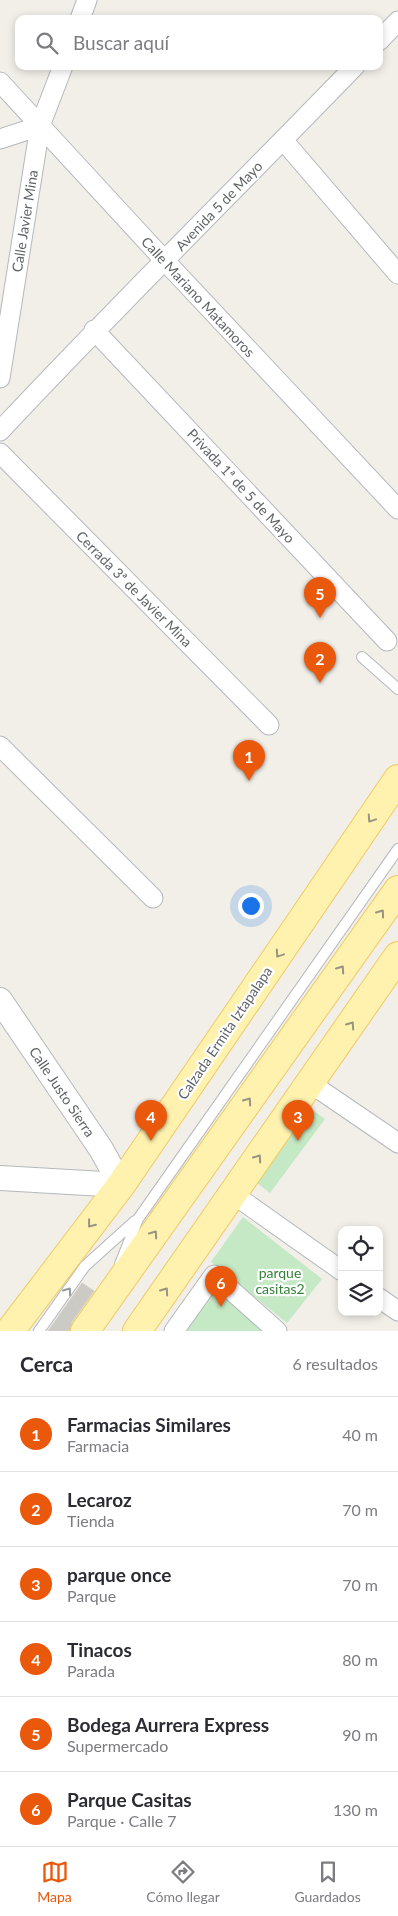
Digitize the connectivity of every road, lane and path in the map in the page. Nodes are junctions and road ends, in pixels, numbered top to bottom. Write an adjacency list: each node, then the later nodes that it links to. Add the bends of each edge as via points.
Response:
1 (87, 0): 2 (street)
2 (81, 15)
3 (398, 21): 4 (street)
4 (383, 37)
5 (61, 70): 8 (street, Calle Javier Mina)
6 (350, 70): 10 (street, Avenida 5 de Mayo)
7 (0, 82): 8 (street, Calle Mariano Matamoros)
8 (40, 126): 9 (street); 11 (street, Calle Mariano Matamoros); 14 (street, Calle Javier Mina)
9 (0, 139)
10 (283, 140): 11 (street, Avenida 5 de Mayo); 12 (street)
11 (165, 262): 13 (street, Avenida 5 de Mayo); 17 (street, Calle Mariano Matamoros)
12 (398, 274)
13 (94, 330): 15 (street, Avenida 5 de Mayo); 18 (street, Privada 1ª de 5 de Mayo)
14 (0, 378)
15 (0, 431)
16 (0, 453): 21 (street, Cerrada 3ª de Javier Mina)
17 (398, 509)
18 (387, 641)
19 (362, 657): 20 (lane)
20 (398, 689)
21 (268, 725)
22 (0, 746): 26 (street)
23 (398, 779): 32 (main road, Calzada Ermita Iztapalapa, one-way to 32)
24 (398, 849): 34 (lane)
25 (398, 890): 41 (main road, one-way to 25)
26 (154, 898)
27 (396, 965): 29 (main road, one-way to 27)
28 (0, 1000): 32 (street, Calle Justo Sierra, via 101,1149)
29 (310, 1083): 30 (street); 33 (main road, one-way to 29)
30 (398, 1143)
31 (0, 1178): 32 (street)
32 (121, 1186): 38 (main road, Calzada Ermita Iztapalapa, one-way to 38)
33 (233, 1194): 35 (street); 42 (main road, one-way to 33)
34 (138, 1219): 39 (lane, one-way to 34, via 85,1266); 40 (lane, via 108,1291)
35 (338, 1268)
36 (383, 1301): 37 (street)
37 (398, 1311)
38 (9, 1328)
39 (39, 1331)
40 (80, 1331)
41 (85, 1331)
42 (137, 1331)
43 (174, 1331): 44 (street, via 214,1275)
44 (277, 1331)

